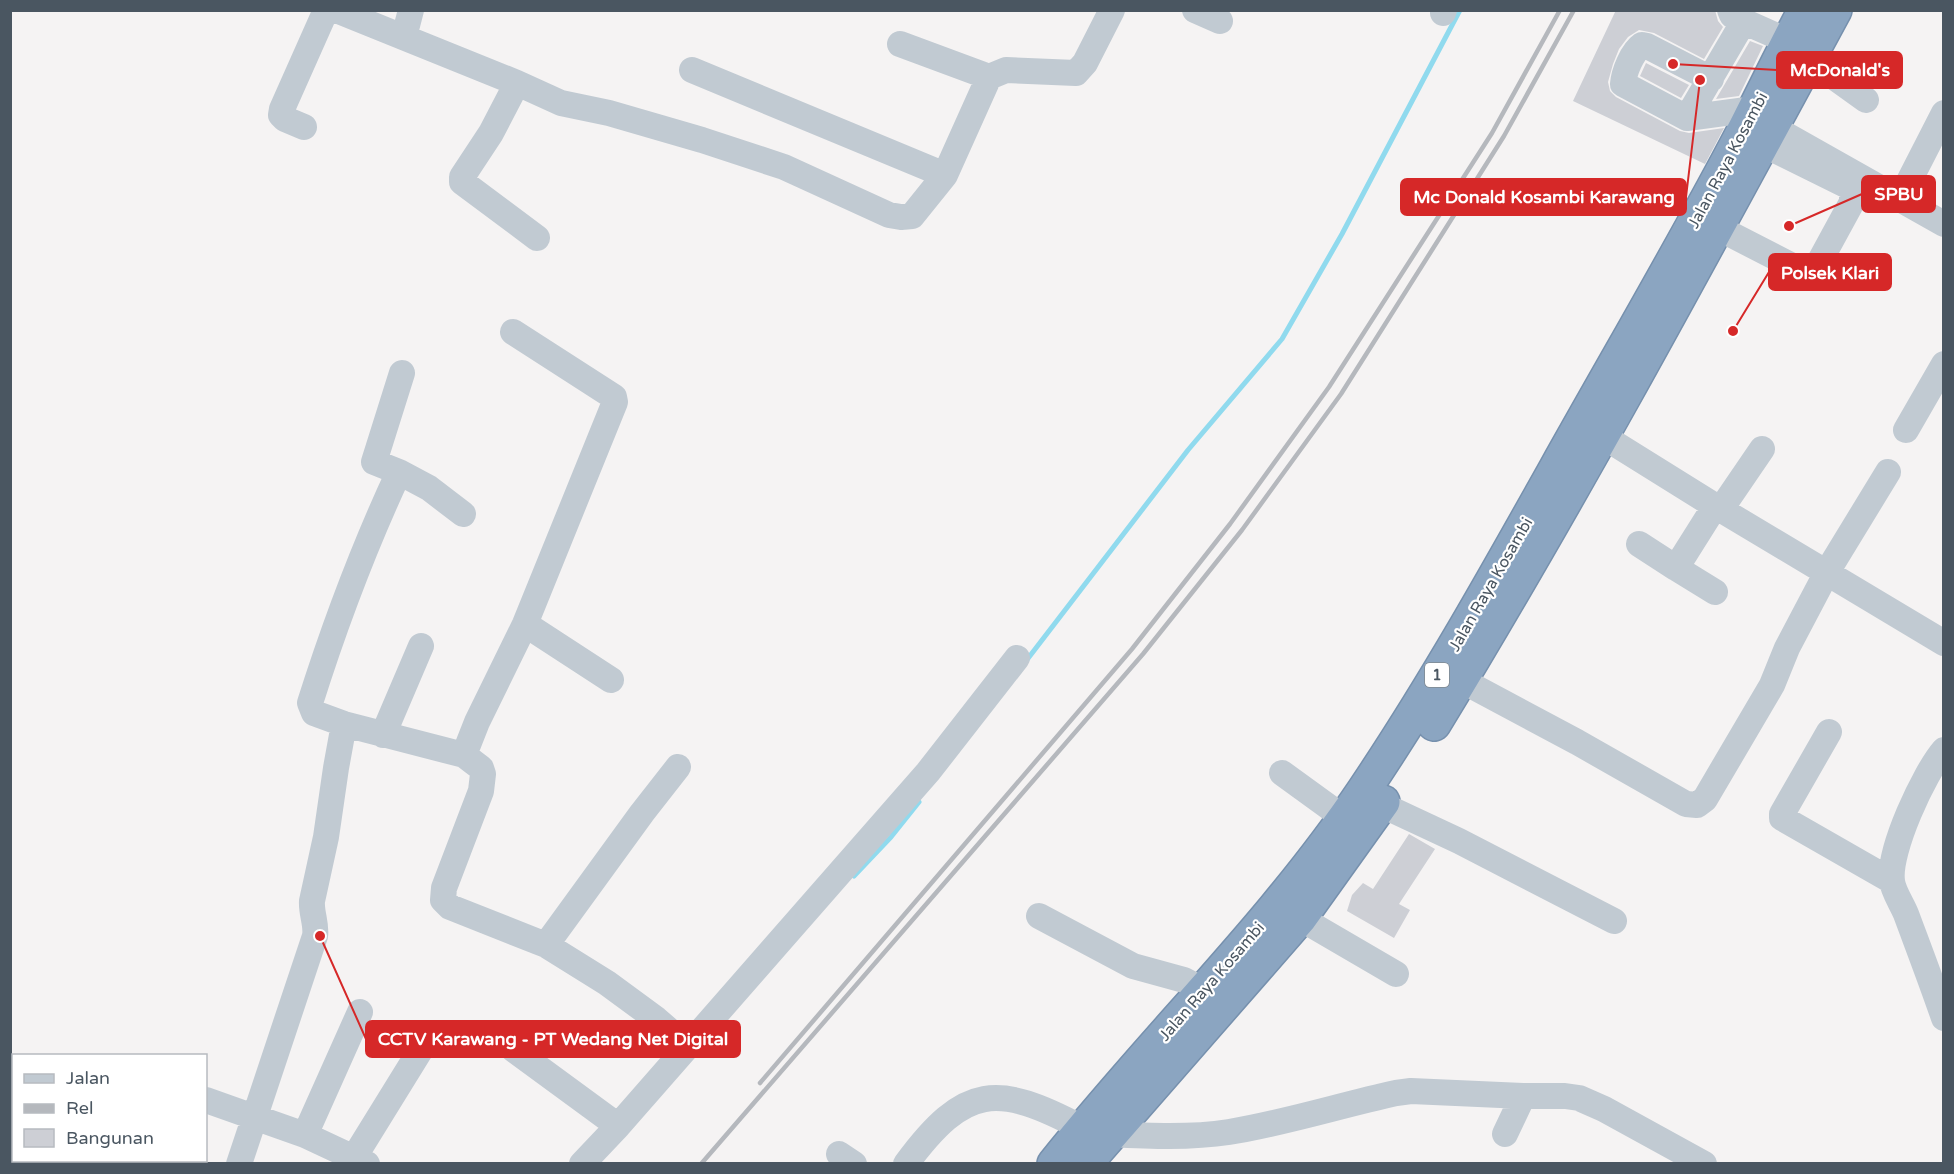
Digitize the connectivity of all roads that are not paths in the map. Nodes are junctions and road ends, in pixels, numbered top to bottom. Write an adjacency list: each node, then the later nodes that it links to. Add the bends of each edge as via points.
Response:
1 (326, 10): 20 (street, via 281,115)
2 (336, 10): 10 (street)
3 (411, 10): 10 (street)
4 (1112, 10): 14 (street, via 1076,73 1006,70)
5 (1195, 10): 9 (street)
6 (1805, 10): 12 (highway, Jalan Raya Kosambi / 1)
7 (1835, 10): 12 (highway, Jalan Raya Kosambi / 1)
8 (1739, 17): 12 (street); 15 (street, via 1743,25)
9 (1220, 21)
10 (404, 37): 16 (street)
11 (900, 44): 14 (street)
12 (1798, 52): 17 (street); 21 (highway, Jalan Raya Kosambi / 1)
13 (692, 69): 22 (street)
14 (989, 76): 22 (street)
15 (1711, 79): 19 (street); 19 (street, via 1647,46 1637,48 1623,84)
16 (517, 83): 22 (street, via 561,103 609,113 784,167 896,217 912,216); 26 (street, via 462,182)
17 (1866, 100)
18 (1944, 113): 23 (street)
19 (1687, 118): 21 (street)
20 (304, 127)
21 (1758, 128): 23 (street); 24 (highway, Jalan Raya Kosambi / 1); 24 (street, via 1850,187 1852,202 1815,270 1810,272)
22 (945, 175)
23 (1900, 199): 25 (street)
24 (1707, 223): 31 (highway, Jalan Raya Kosambi / 1); 55 (highway, Jalan Raya Kosambi / 1, via 1413,715)
25 (1944, 224)
26 (537, 238)
27 (513, 332): 41 (street, via 615,402)
28 (1944, 364): 30 (street)
29 (402, 373): 33 (street, via 374,459 377,465)
30 (1906, 430)
31 (1601, 435): 35 (street); 46 (highway, Jalan Raya Kosambi / 1)
32 (1762, 448): 35 (street)
33 (399, 472): 36 (street, via 429,488); 47 (street, via 334,628 310,703 314,713)
34 (1888, 472): 39 (street)
35 (1718, 507): 38 (street); 39 (street)
36 (463, 514)
37 (1639, 544): 38 (street)
38 (1676, 568): 40 (street)
39 (1827, 572): 42 (street); 46 (street, via 1772,685 1705,799 1696,805 1686,804)
40 (1715, 592)
41 (525, 624): 45 (street); 51 (street)
42 (1944, 643)
43 (421, 646): 49 (street)
44 (1017, 658): 66 (street, via 928,772)
45 (611, 680)
46 (1461, 680): 54 (highway, Jalan Raya Kosambi / 1)
47 (344, 724): 49 (street); 70 (street, via 312,902 316,930)
48 (1829, 732): 56 (street, via 1782,818)
49 (383, 735): 51 (street)
50 (1944, 750): 56 (street, via 1928,772 1897,842)
51 (464, 756): 60 (street, via 481,768 483,782 443,900 450,907)
52 (678, 767): 60 (street)
53 (1282, 773): 55 (street)
54 (1382, 804): 58 (highway, Jalan Raya Kosambi / 1); 59 (street)
55 (1344, 818): 62 (highway, Jalan Raya Kosambi / 1)
56 (1892, 881): 64 (street)
57 (1039, 916): 62 (street, via 1133,966 1184,980)
58 (1300, 918): 61 (street); 72 (highway, Jalan Raya Kosambi / 1)
59 (1614, 921)
60 (546, 945): 66 (street, via 607,983)
61 (1396, 974)
62 (1205, 991): 72 (highway, Jalan Raya Kosambi / 1)
63 (360, 1012): 74 (street)
64 (1944, 1018)
65 (423, 1046): 75 (street)
66 (687, 1046): 71 (street)
67 (513, 1049): 71 (street)
68 (1523, 1096): 72 (street, via 1411,1091 1230,1132 1147,1136); 73 (street); 81 (street, via 1565,1096 1591,1102)
69 (207, 1100): 70 (street)
70 (254, 1116): 74 (street); 76 (street)
71 (618, 1126): 77 (street)
72 (1096, 1131): 78 (street, via 1016,1099 996,1097 958,1108); 79 (highway, Jalan Raya Kosambi / 1); 80 (highway, Jalan Raya Kosambi / 1)
73 (1505, 1134)
74 (305, 1135): 75 (street)
75 (361, 1160)
76 (239, 1164)
77 (582, 1164)
78 (906, 1164)
79 (1054, 1164)
80 (1085, 1164)
81 (1704, 1164)

